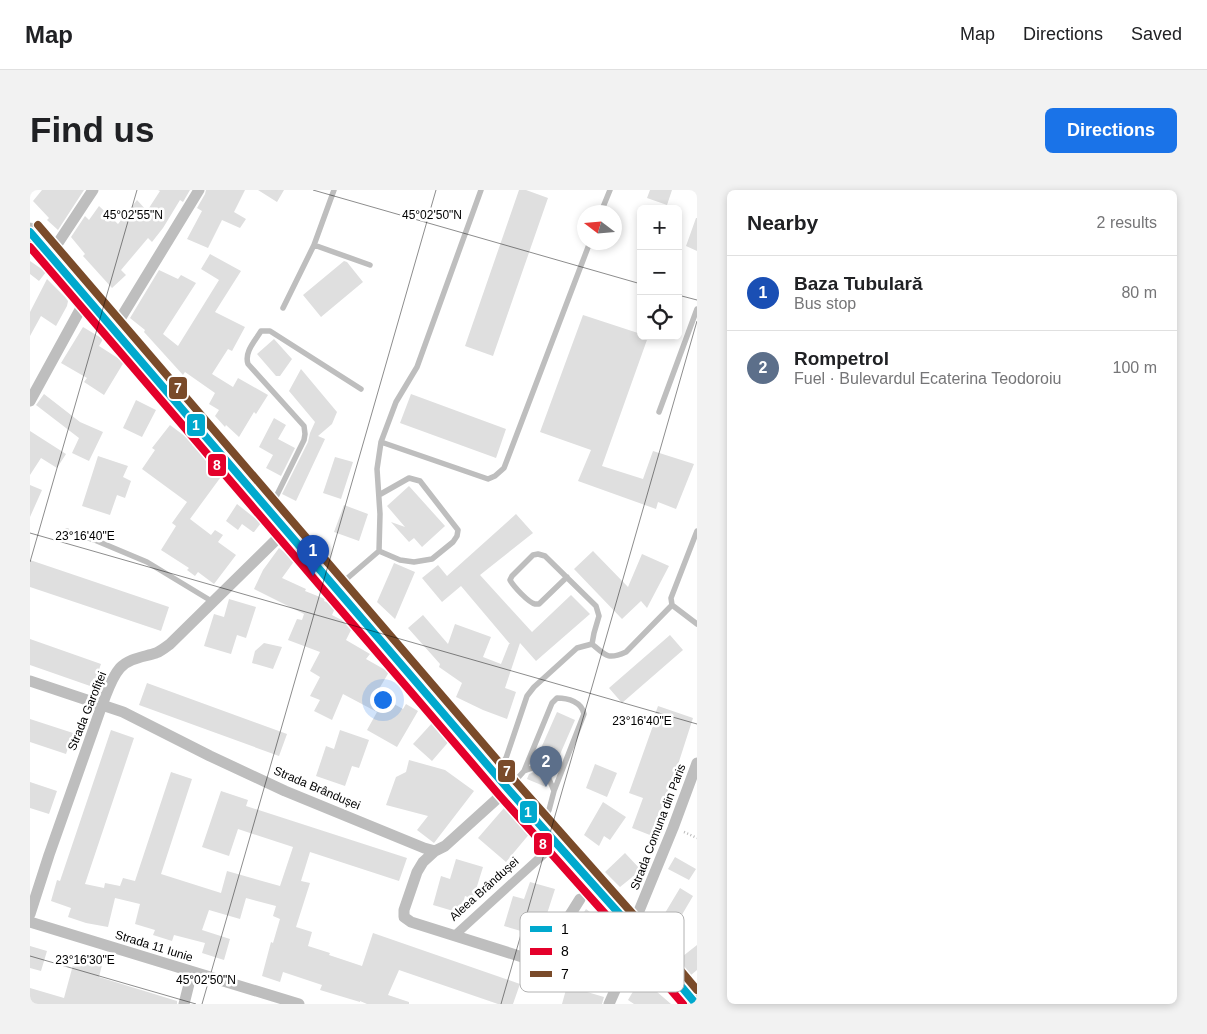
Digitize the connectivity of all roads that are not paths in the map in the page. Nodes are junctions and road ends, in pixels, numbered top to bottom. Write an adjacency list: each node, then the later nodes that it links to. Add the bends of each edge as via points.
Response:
1 (93, 190): 10 (street)
2 (199, 190): 15 (street)
3 (334, 190): 8 (lane)
4 (481, 190): 19 (lane, via 417,367 396,402)
5 (610, 190): 6 (lane)
6 (604, 205)
7 (30, 232): 10 (main road)
8 (314, 245): 11 (lane); 13 (lane)
9 (587, 250): 19 (lane, via 504,468 488,478)
10 (50, 254): 12 (main road)
11 (370, 265)
12 (87, 297): 15 (main road); 17 (street)
13 (283, 308)
14 (697, 309): 18 (lane)
15 (114, 329): 21 (main road)
16 (361, 389): 21 (lane, via 270,331 261,331 246,360 304,426 305,434)
17 (30, 401)
18 (659, 412)
19 (381, 442): 20 (lane, via 377,469)
20 (379, 495): 25 (lane); 25 (lane, via 409,478 420,481 458,530 453,542 432,559 400,560)
21 (269, 511): 22 (main road)
22 (286, 530): 27 (main road); 28 (street, Strada Garofiței)
23 (67, 531): 28 (lane, via 147,562)
24 (697, 531): 29 (lane, via 671,598)
25 (380, 551): 27 (lane)
26 (567, 577): 26 (lane, via 545,556 538,554 533,555 510,580 536,605); 31 (lane, via 596,606 599,616)
27 (336, 588): 37 (main road)
28 (213, 602): 33 (street, Strada Garofiței, via 159,652 120,668)
29 (672, 605): 30 (lane); 31 (lane, via 626,652 616,657 609,657)
30 (697, 624)
31 (592, 644): 37 (lane, via 577,648 527,696 506,758)
32 (30, 681): 33 (street, Strada Brândușei)
33 (102, 705): 43 (street, Strada Brândușei, via 123,712 285,791); 48 (street, Strada Garofiței)
34 (697, 763): 47 (street, Strada Comuna din Paris)
35 (532, 768): 36 (lane)
36 (524, 771): 39 (lane); 40 (lane, via 552,703 557,698 564,698 580,705 584,714)
37 (495, 773): 39 (main road)
38 (549, 779): 40 (lane)
39 (508, 789): 41 (main road); 43 (street, via 445,846)
40 (554, 790): 41 (lane)
41 (542, 826): 42 (main road)
42 (556, 843): 46 (main road); 50 (street, Aleea Brândușei)
43 (435, 851): 50 (street, Aleea Brândușei, via 417,872 404,917)
44 (580, 898): 45 (street, Aleea Brândușei)
45 (571, 912)
46 (618, 912)
47 (643, 912)
48 (30, 914)
49 (30, 922): 52 (street, Strada 11 Iunie)
50 (454, 936): 51 (street, Aleea Brândușei)
51 (520, 957)
52 (192, 972): 55 (street); 56 (street, Strada 11 Iunie)
53 (684, 990): 58 (main road)
54 (614, 992): 57 (street, Strada Comuna din Paris)
55 (184, 1004)
56 (299, 1004)
57 (609, 1004)
58 (696, 1004)

